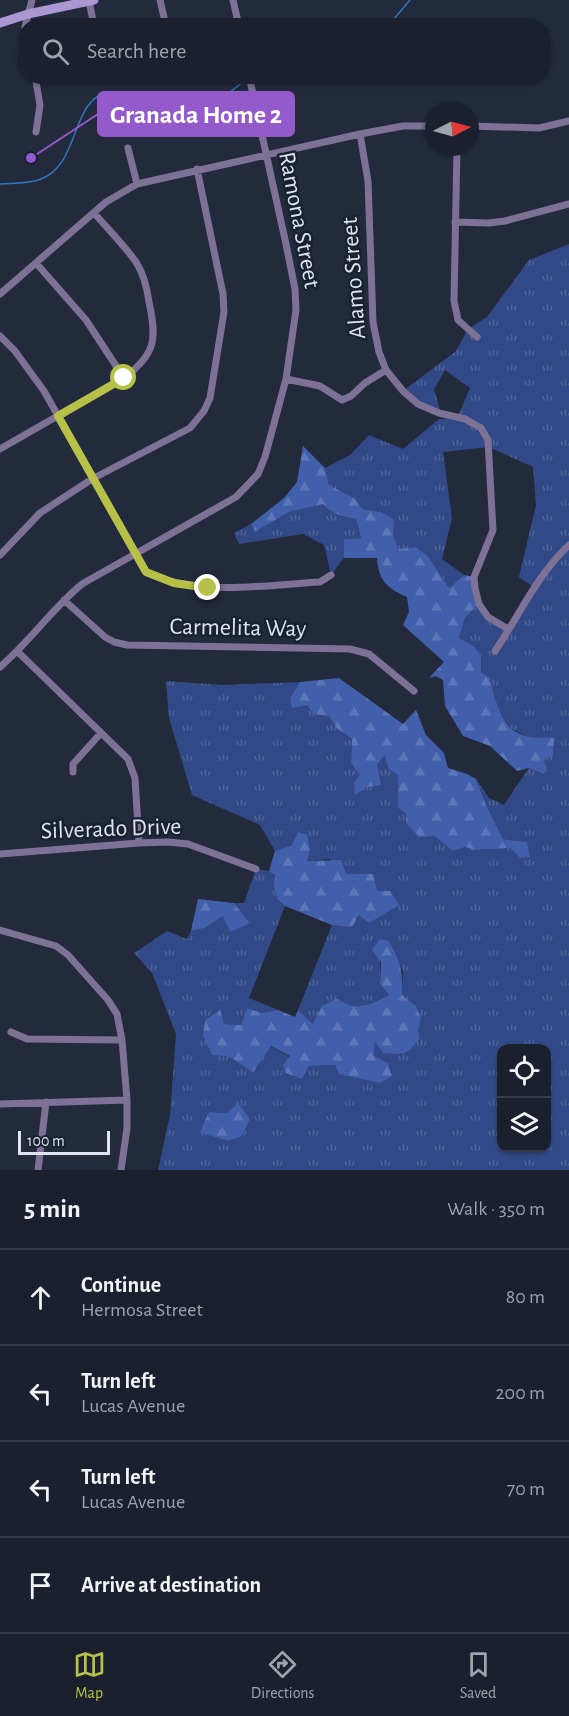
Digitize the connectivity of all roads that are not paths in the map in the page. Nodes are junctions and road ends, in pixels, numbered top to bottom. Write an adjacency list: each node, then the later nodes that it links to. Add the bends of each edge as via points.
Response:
1 (32, 0): 5 (street)
2 (160, 0): 8 (street)
3 (233, 0): 9 (street)
4 (92, 1): 5 (main road); 7 (street)
5 (28, 14): 6 (street); 10 (main road)
6 (27, 18)
7 (93, 18)
8 (164, 18)
9 (237, 18)
10 (0, 23)
11 (36, 84): 16 (street, via 40,105)
12 (251, 84): 19 (street, Ramona Street)
13 (569, 122): 15 (street, via 540,128)
14 (425, 126): 17 (street)
15 (479, 126)
16 (36, 132)
17 (360, 134): 19 (street); 30 (street, Alamo Street, via 368,181 373,322)
18 (128, 148): 22 (street)
19 (266, 154): 21 (street); 32 (street, Ramona Street, via 295,289 296,310)
20 (457, 156): 25 (street)
21 (197, 169): 22 (street); 35 (street, via 223,294 224,312 210,398 190,428)
22 (137, 184): 24 (street)
23 (569, 204): 25 (street, via 505,221)
24 (94, 213): 26 (street); 31 (street, via 141,271 154,328 148,353 140,366)
25 (455, 222): 29 (street, via 454,302 458,320)
26 (36, 263): 27 (street); 31 (street, via 86,320)
27 (1, 292)
28 (0, 336): 33 (street, via 31,373)
29 (477, 337)
30 (386, 370): 32 (street, via 342,400 320,386); 41 (street, Alamo Street, via 418,404 465,419 481,428 488,440 493,530 474,577 475,588 488,617)
31 (124, 378): 33 (street)
32 (286, 379): 37 (street, Ramona Street, via 258,474 236,497)
33 (58, 416): 34 (street); 35 (street)
34 (0, 449)
35 (92, 479): 37 (street); 38 (street, via 40,513)
36 (569, 545): 41 (street)
37 (135, 552): 39 (street, via 146,572 160,579 208,588 320,582); 40 (street, Ramona Street, via 82,584)
38 (0, 555)
39 (331, 575)
40 (64, 600): 43 (street, Ramona Street); 45 (street, Carmelita Way, via 114,642 350,649 369,654)
41 (508, 628): 42 (street)
42 (495, 651)
43 (18, 652): 44 (street, Ramona Street); 46 (street)
44 (0, 667)
45 (414, 691)
46 (101, 734): 47 (street, via 74,764); 48 (street, via 128,759 135,778)
47 (73, 772)
48 (139, 843): 49 (street, Silverado Drive); 50 (street, Silverado Drive, via 188,844)
49 (0, 854)
50 (256, 868)
51 (0, 930): 53 (street, via 56,946 68,955 117,1014)
52 (11, 1032): 53 (street, via 27,1039)
53 (122, 1040): 54 (street)
54 (127, 1100): 55 (street); 58 (street)
55 (46, 1102): 56 (street); 57 (street)
56 (0, 1104)
57 (39, 1170)
58 (121, 1170)

